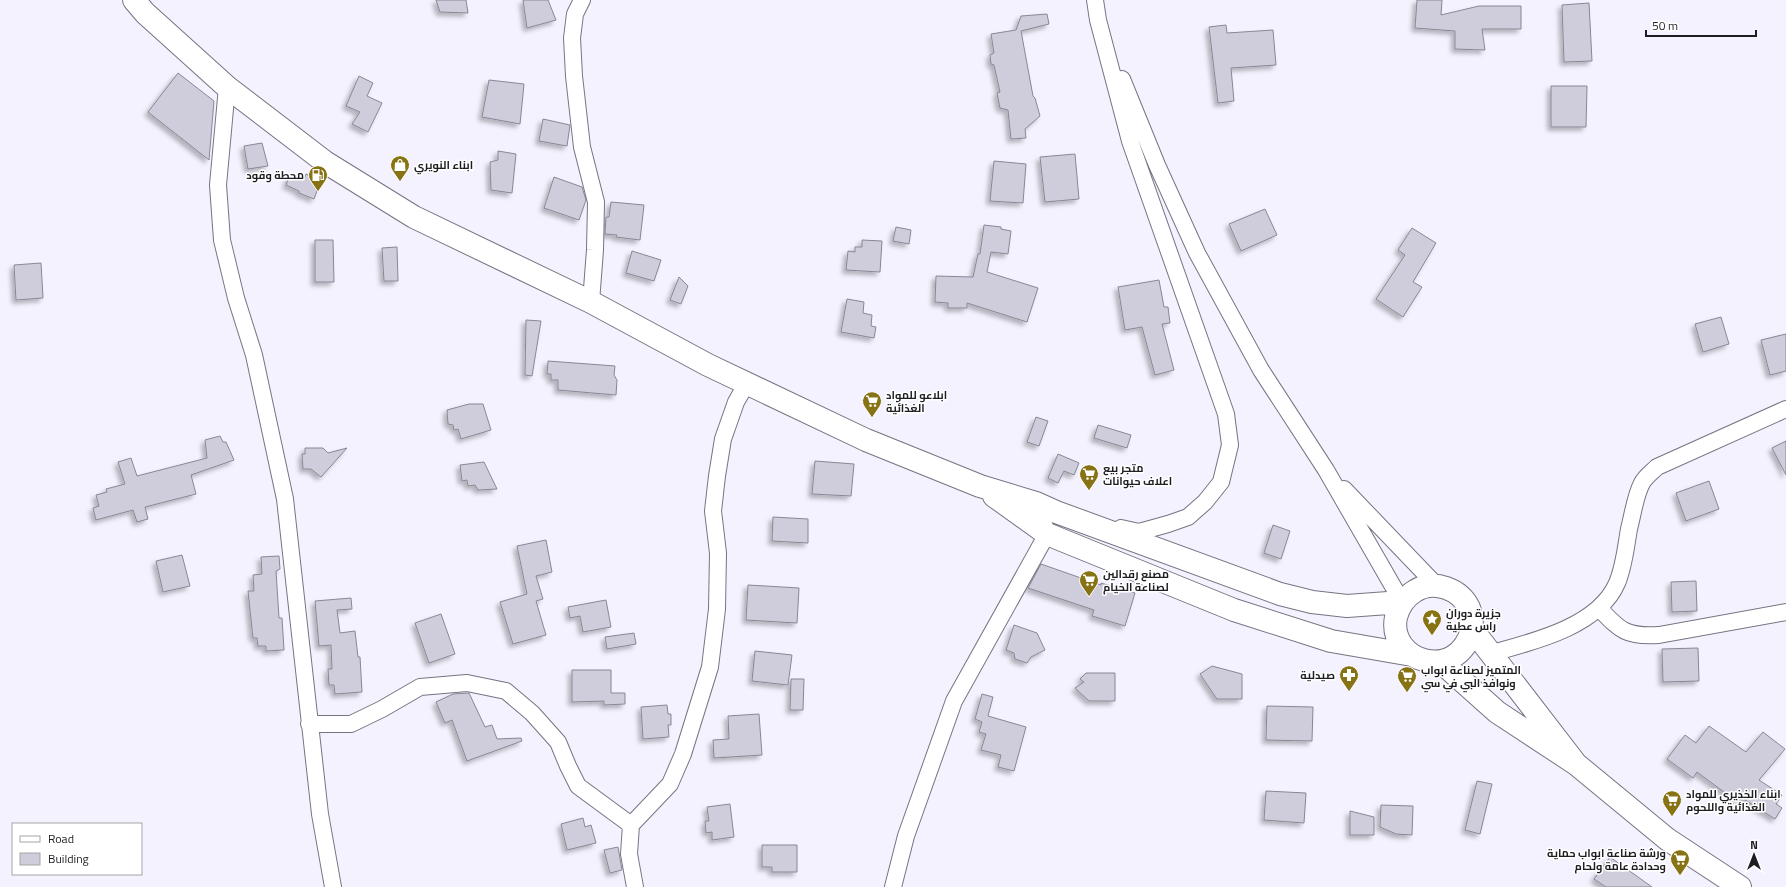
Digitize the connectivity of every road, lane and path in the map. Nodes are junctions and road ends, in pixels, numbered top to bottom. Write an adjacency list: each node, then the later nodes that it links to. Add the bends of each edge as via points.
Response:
1 (134, 0): 5 (main road)
2 (582, 0): 6 (street, via 575,14 572,38 582,147 596,202)
3 (1100, 1): 4 (street)
4 (1098, 20): 9 (street, via 1157,164 1197,253 1261,370); 12 (street, via 1130,141 1226,414 1230,445 1221,482 1188,517 1139,532)
5 (227, 87): 6 (main road, via 325,162 414,217); 22 (street, via 218,185 222,240 236,298 254,355 285,499)
6 (591, 302): 7 (main road)
7 (747, 383): 10 (main road, via 866,440); 24 (street, via 736,402 723,439 716,476 713,511 718,552 717,610 710,667 684,754 670,784)
8 (1786, 409): 16 (street, via 1657,467 1642,482 1618,581 1611,595)
9 (1326, 470): 14 (street); 15 (street)
10 (980, 486): 11 (main road); 13 (main road)
11 (1036, 503): 12 (main road); 13 (street)
12 (1056, 512): 15 (main road, via 1280,594 1312,602 1347,606)
13 (1047, 534): 20 (main road, via 1234,610 1331,641); 27 (street, via 954,702 906,836)
14 (1436, 585): 15 (main road, via 1417,589); 18 (main road, via 1456,592 1464,600 1470,608)
15 (1402, 602): 20 (main road, via 1395,628 1404,648)
16 (1599, 608): 17 (street, via 1616,626 1631,634 1642,636); 19 (street, via 1548,637)
17 (1786, 612)
18 (1472, 629): 19 (main road); 21 (main road, via 1459,653)
19 (1492, 653): 23 (main road)
20 (1412, 655): 21 (main road, via 1421,660)
21 (1440, 662): 23 (main road, via 1497,712)
22 (309, 724): 24 (street, via 350,724 420,687 467,683 506,691 532,713 558,742 578,786); 25 (street, via 320,814)
23 (1576, 764): 28 (main road, via 1667,839)
24 (632, 825): 26 (street, via 629,854)
25 (333, 887)
26 (635, 887)
27 (892, 887)
28 (1740, 887)

